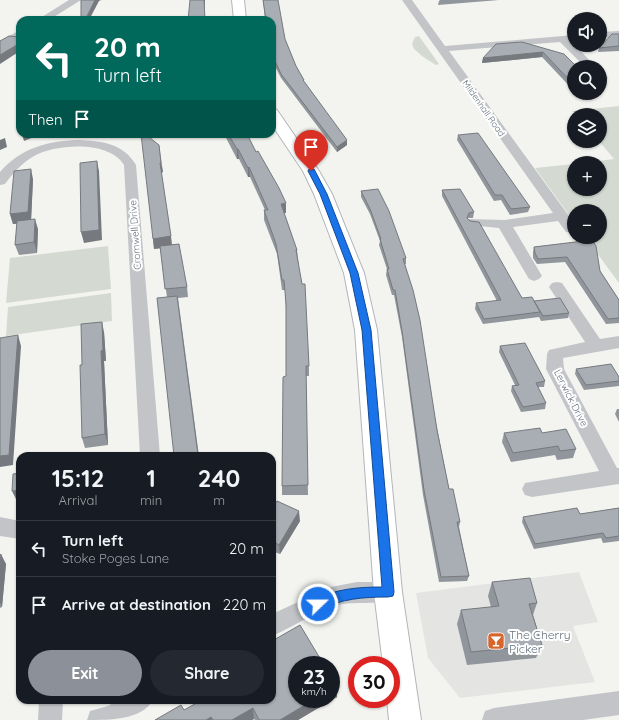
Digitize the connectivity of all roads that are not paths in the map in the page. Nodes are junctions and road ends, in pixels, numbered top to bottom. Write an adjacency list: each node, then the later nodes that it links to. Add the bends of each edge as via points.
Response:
1 (238, 0): 6 (street)
2 (407, 0): 12 (street, Mildenhall Road)
3 (74, 1): 4 (street); 5 (street)
4 (72, 14)
5 (49, 16)
6 (240, 16)
7 (619, 34): 9 (street)
8 (16, 35): 11 (street)
9 (607, 35)
10 (567, 38): 12 (street)
11 (0, 45)
12 (442, 49): 18 (street, Mildenhall Road)
13 (580, 52): 14 (street)
14 (586, 60)
15 (276, 118): 31 (street, via 323,194 354,273 366,330)
16 (67, 139): 17 (street, Cromwell Drive, via 33,152 10,167); 26 (street, Cromwell Drive, via 112,149 124,156 130,165)
17 (0, 181)
18 (561, 216): 20 (street); 21 (street, Mildenhall Road)
19 (474, 222): 20 (street)
20 (504, 224): 22 (street)
21 (567, 224)
22 (534, 276)
23 (558, 288): 25 (street)
24 (619, 342): 25 (street, Lerwick Drive)
25 (596, 345): 27 (street, Lerwick Drive, via 555,354 555,369)
26 (150, 452)
27 (616, 477): 28 (street, Lerwick Drive)
28 (532, 489)
29 (0, 526): 30 (street)
30 (16, 530)
31 (388, 592): 32 (street, via 357,592 332,597); 38 (street)
32 (276, 623)
33 (619, 703): 39 (street)
34 (51, 704): 36 (street)
35 (134, 704): 37 (street, via 112,717)
36 (50, 720)
37 (99, 720)
38 (405, 720)
39 (494, 720)

